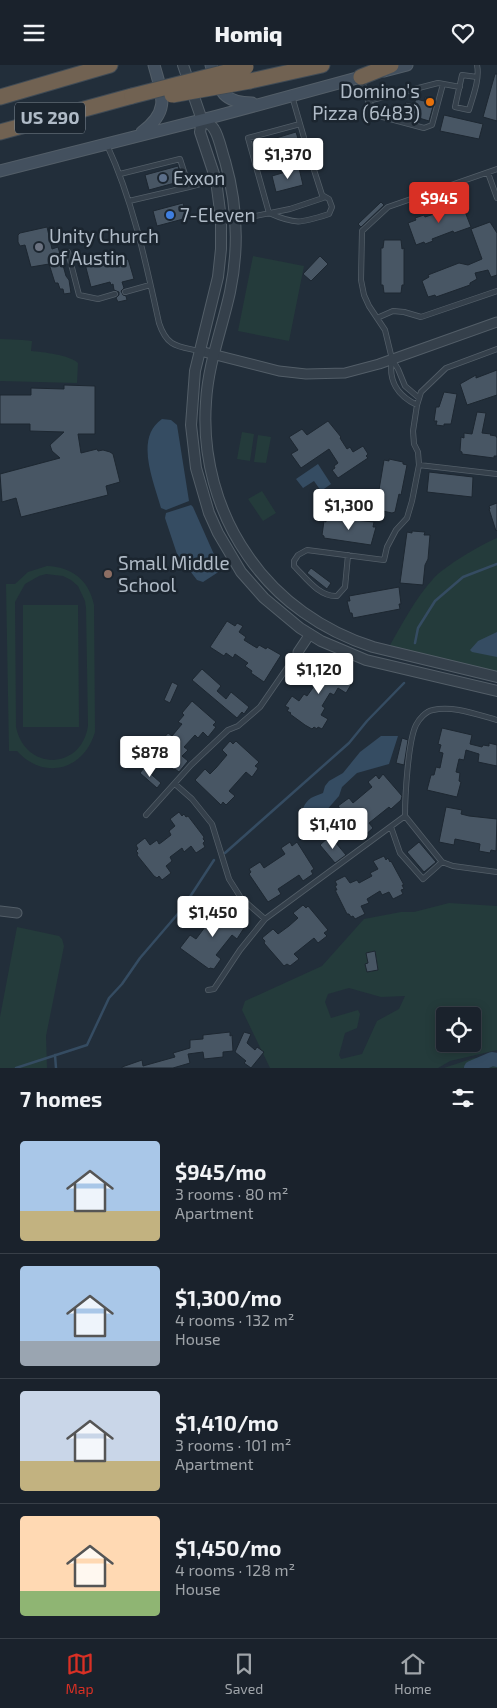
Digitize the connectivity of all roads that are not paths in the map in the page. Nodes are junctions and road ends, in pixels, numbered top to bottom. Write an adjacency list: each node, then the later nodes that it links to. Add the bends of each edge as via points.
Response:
1 (110, 65): 15 (highway, US 290)
2 (154, 65): 21 (main road, via 163,96 161,111 153,124)
3 (183, 65): 18 (street)
4 (210, 65): 17 (main road, via 224,96 244,103)
5 (322, 65): 9 (highway)
6 (391, 65): 10 (highway)
7 (407, 65): 10 (main road)
8 (477, 65): 11 (lane)
9 (250, 71): 20 (highway, US 290, bridge)
10 (361, 77): 14 (main road); 16 (lane)
11 (477, 77): 13 (lane, via 462,75); 13 (lane, via 470,111 455,107)
12 (443, 84): 13 (lane); 16 (lane); 16 (lane, via 432,125 428,127 380,116)
13 (460, 87)
14 (292, 95): 17 (main road); 19 (lane)
15 (0, 97)
16 (368, 101)
17 (263, 103): 18 (main road)
18 (202, 120): 21 (main road); 29 (street, via 200,132); 35 (street, via 214,129 221,150)
19 (300, 124): 23 (lane); 24 (lane, via 248,138)
20 (0, 132)
21 (137, 136): 22 (main road)
22 (107, 144): 26 (main road); 28 (lane)
23 (306, 148): 24 (lane); 31 (lane)
24 (255, 165): 34 (lane)
25 (497, 169): 27 (lane)
26 (0, 171)
27 (488, 173): 32 (lane); 41 (lane, via 388,207 362,231 362,287)
28 (120, 174): 30 (lane, via 180,159); 33 (lane)
29 (216, 180): 30 (lane); 44 (street, via 221,219 220,262)
30 (189, 187): 33 (lane)
31 (322, 195): 34 (lane, via 324,198); 34 (lane, via 329,199 332,207 329,214 298,222)
32 (497, 198)
33 (129, 201): 37 (lane)
34 (269, 213): 35 (lane)
35 (235, 221): 45 (street, via 233,273)
36 (68, 252): 40 (lane, via 79,295 98,299)
37 (150, 285): 39 (lane); 44 (lane, via 166,340 176,346)
38 (497, 291): 41 (lane, via 421,317 393,311)
39 (125, 292)
40 (116, 294)
41 (377, 318): 46 (lane)
42 (497, 322): 46 (street)
43 (497, 349): 47 (lane, via 446,368 421,392)
44 (200, 351): 45 (street); 52 (street, via 191,425 196,468 209,513 229,553 250,582 282,614)
45 (213, 355): 46 (street, via 306,374 358,371); 54 (street, via 206,403 210,465 232,530 260,573 296,608 352,640)
46 (392, 359): 47 (lane, via 405,386); 48 (lane, via 390,372 399,392 404,399)
47 (419, 398): 48 (lane)
48 (417, 405): 49 (lane, via 413,437)
49 (418, 465): 50 (lane); 51 (lane, via 407,518 396,530 384,559)
50 (497, 474)
51 (348, 555): 51 (lane, via 307,550 298,555 294,567 322,593 337,596 344,587)
52 (310, 634): 53 (street); 55 (street, via 366,660)
53 (298, 651): 57 (lane, via 260,707 238,726 228,730)
54 (497, 677)
55 (497, 691)
56 (497, 720): 59 (lane, via 445,708 431,710 422,717 412,739)
57 (176, 783): 58 (lane); 65 (lane, via 212,824 229,879 241,898)
58 (146, 815)
59 (405, 816): 60 (lane); 61 (lane)
60 (391, 827): 61 (lane, via 400,853 423,879); 65 (lane)
61 (442, 862): 62 (lane)
62 (497, 872)
63 (0, 911): 64 (street)
64 (16, 913)
65 (265, 919): 66 (lane, via 214,989)
66 (208, 990)

